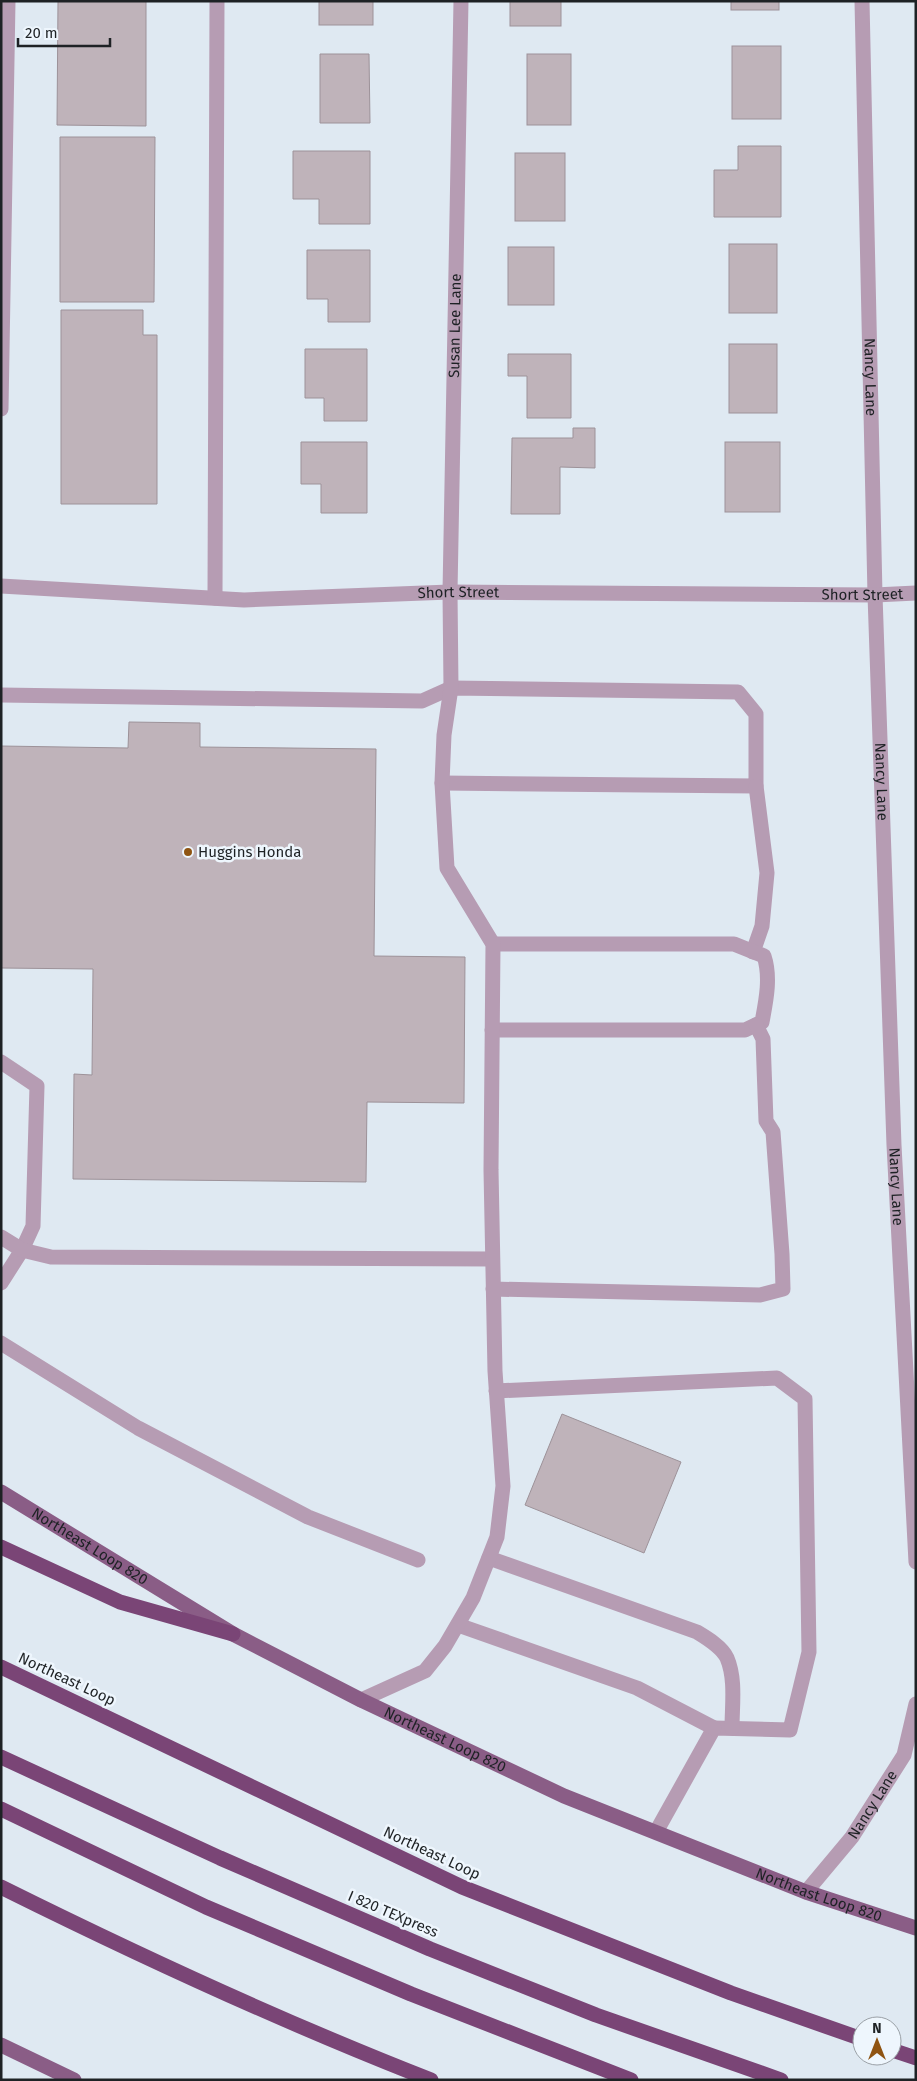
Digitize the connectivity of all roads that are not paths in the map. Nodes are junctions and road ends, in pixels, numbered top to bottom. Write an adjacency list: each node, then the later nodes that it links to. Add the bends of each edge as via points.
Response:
1 (8, 1): 5 (street)
2 (217, 1): 10 (street)
3 (461, 1): 7 (street, Susan Lee Lane)
4 (862, 1): 9 (street, Nancy Lane)
5 (1, 410)
6 (1, 586): 10 (street, Short Street)
7 (450, 592): 9 (street, Short Street); 10 (street, Short Street, via 244,600); 11 (street, Susan Lee Lane)
8 (916, 593): 9 (street, Short Street)
9 (875, 595): 31 (street, Nancy Lane, via 894,1145)
10 (215, 598)
11 (451, 688): 12 (street, via 422,701); 13 (street, Susan Lee Lane, via 444,735); 14 (street, via 738,692 756,714)
12 (1, 695)
13 (442, 783): 14 (street); 15 (street, Susan Lee Lane, via 447,868)
14 (756, 786): 16 (street, via 768,873 762,926)
15 (493, 944): 16 (street, via 734,944); 18 (street)
16 (753, 952): 17 (street, via 764,956 768,966 762,1022)
17 (756, 1025): 18 (street, via 745,1030); 24 (street, via 763,1039 766,1121 773,1132 783,1289 760,1295)
18 (492, 1030): 22 (street)
19 (1, 1062): 21 (street, via 37,1086 33,1226)
20 (1, 1237): 21 (street)
21 (22, 1250): 22 (street, via 51,1257); 23 (street)
22 (492, 1259): 24 (street)
23 (1, 1283)
24 (493, 1289): 26 (street)
25 (1, 1344): 30 (street, via 138,1428 308,1517)
26 (496, 1391): 29 (street, via 503,1486 497,1537); 38 (street, via 777,1378 805,1399 809,1652 790,1730)
27 (1, 1492): 33 (main road, Northeast Loop 820)
28 (1, 1547): 33 (highway, via 120,1602)
29 (489, 1558): 32 (street); 38 (street, via 697,1632 709,1640 726,1656 732,1679)
30 (418, 1560)
31 (916, 1562)
32 (458, 1625): 35 (street, via 426,1671); 37 (street, via 637,1688)
33 (232, 1634): 35 (main road, Northeast Loop 820)
34 (1, 1667): 45 (highway, Northeast Loop, via 462,1887 731,1993)
35 (361, 1700): 41 (main road, Northeast Loop 820, via 564,1796)
36 (916, 1704): 43 (street, Nancy Lane, via 904,1755 852,1837)
37 (714, 1728): 38 (street); 41 (street)
38 (732, 1728)
39 (1, 1757): 52 (highway, I 820 TEXpress, via 220,1858 430,1949 596,2015)
40 (1, 1809): 51 (highway, via 206,1907 411,1994)
41 (656, 1832): 43 (main road, Northeast Loop 820)
42 (1, 1887): 50 (highway, via 125,1948)
43 (806, 1892): 44 (main road, Northeast Loop 820)
44 (916, 1928)
45 (852, 2035)
46 (1, 2045): 49 (main road)
47 (902, 2053): 48 (highway)
48 (916, 2058)
49 (74, 2080)
50 (431, 2080)
51 (631, 2080)
52 (781, 2080)

